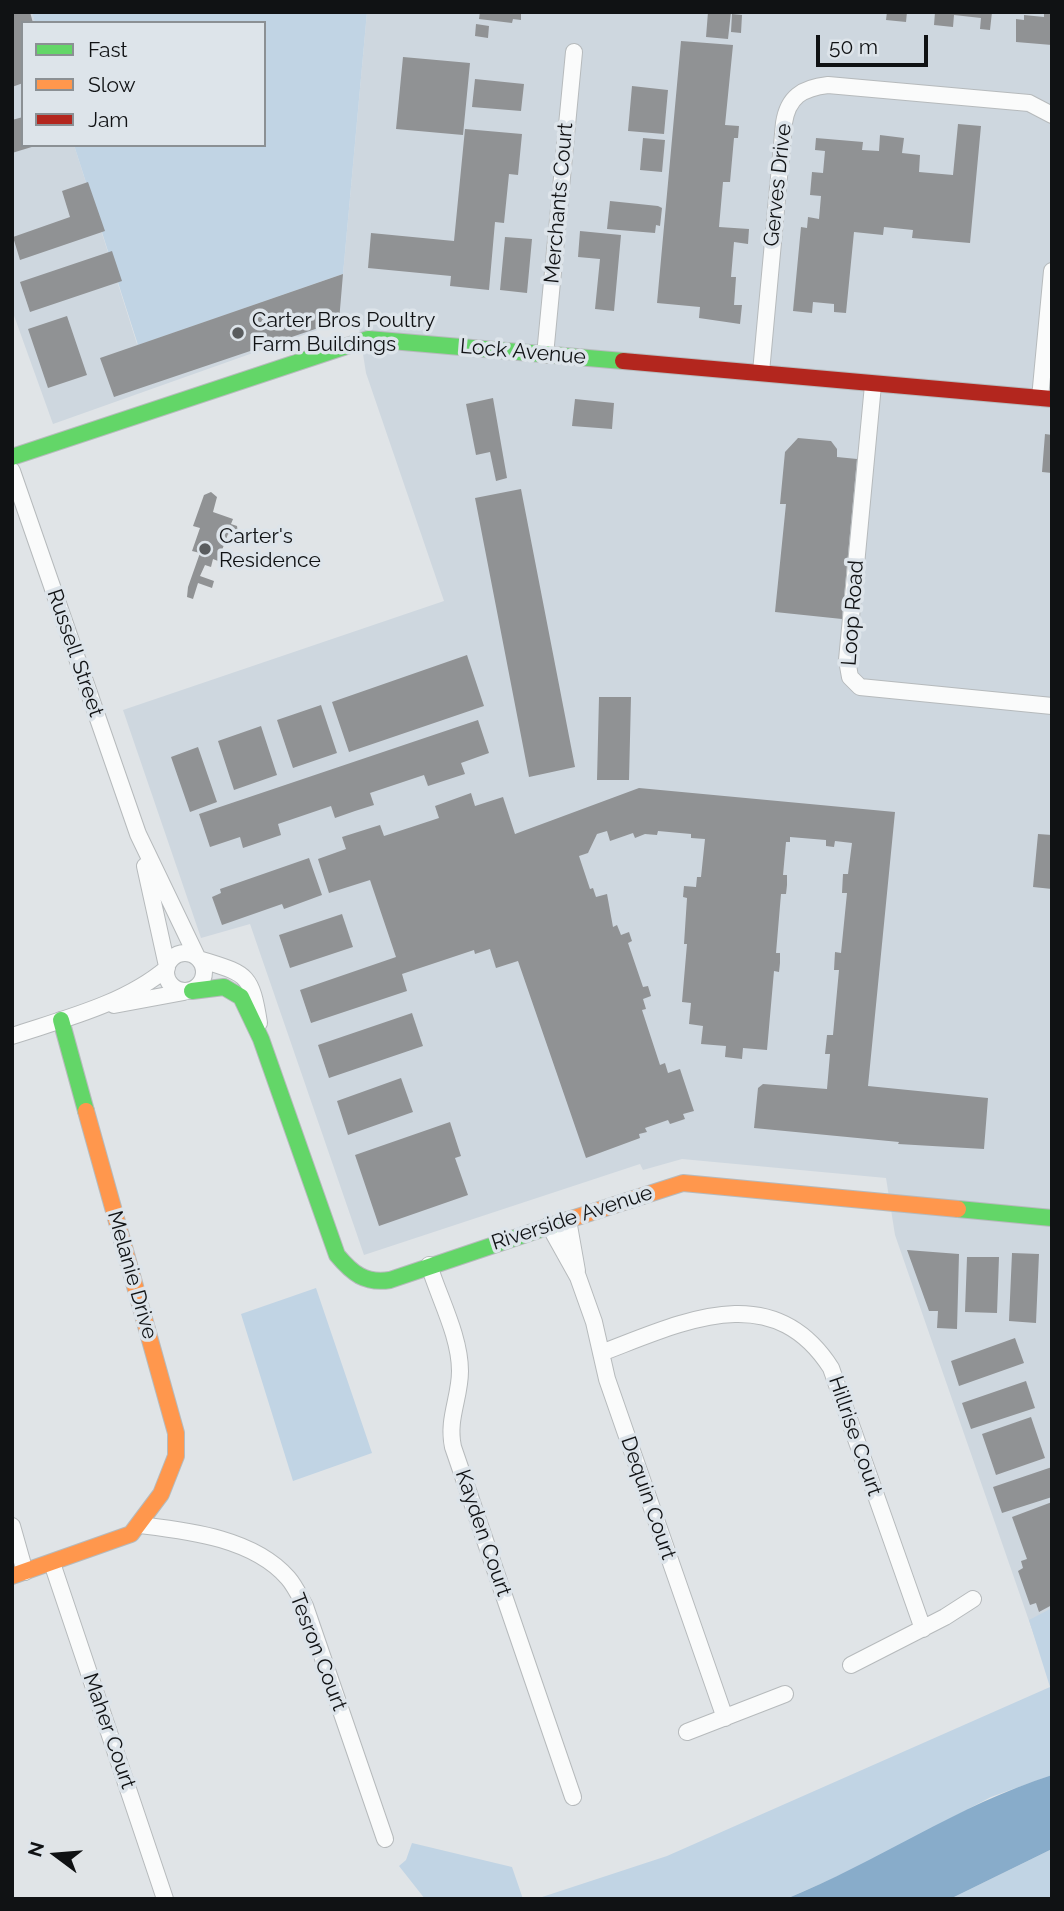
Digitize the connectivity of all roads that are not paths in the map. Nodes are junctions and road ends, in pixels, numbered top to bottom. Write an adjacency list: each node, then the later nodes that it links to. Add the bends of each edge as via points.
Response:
1 (574, 52): 4 (street, Merchants Court)
2 (1052, 115): 5 (street, Gerves Drive, via 1029,103 828,85 808,87 794,97 784,123)
3 (1052, 271): 7 (street)
4 (545, 355): 5 (street, Lock Avenue); 8 (street, Lock Avenue, via 368,339)
5 (761, 372): 6 (street, Lock Avenue)
6 (873, 385): 7 (street, Lock Avenue); 10 (street, Loop Road, via 847,660 850,677 860,687)
7 (1046, 399)
8 (12, 457)
9 (12, 471): 11 (street, Russell Street)
10 (1052, 706)
11 (138, 834): 12 (street, Russell Street); 13 (street, Russell Street)
12 (198, 958): 13 (street, via 181,953); 14 (street, via 205,976); 18 (street, Riverside Avenue, via 245,976 254,990)
13 (167, 967): 14 (street, via 169,983); 15 (street, via 148,983)
14 (188, 991): 15 (street); 18 (street, Riverside Avenue, via 224,987 241,997)
15 (93, 1009): 16 (street)
16 (61, 1020): 17 (street); 25 (street, Melanie Drive, via 176,1433 170,1475)
17 (12, 1036)
18 (261, 1039): 22 (street, Riverside Avenue, via 337,1255 353,1276 374,1282)
19 (1052, 1218): 20 (street, Riverside Avenue, via 683,1183)
20 (568, 1220): 21 (street, Riverside Avenue); 23 (street, Dequin Court)
21 (549, 1225): 22 (street, Riverside Avenue); 23 (street, Dequin Court)
22 (429, 1265): 35 (street, Kayden Court, via 459,1359 460,1381 451,1421 453,1447)
23 (578, 1277): 24 (street, Dequin Court)
24 (601, 1353): 30 (street, Hillrise Court, via 730,1312 773,1318 801,1333 831,1368); 33 (street, Dequin Court)
25 (139, 1525): 27 (street, via 131,1534); 36 (street, Tesron Court, via 215,1537 253,1553 288,1577 305,1606)
26 (12, 1526): 28 (street)
27 (52, 1563): 28 (street); 37 (street, Maher Court)
28 (18, 1574)
29 (973, 1598): 30 (street)
30 (923, 1629): 31 (street)
31 (851, 1665)
32 (785, 1694): 33 (street)
33 (725, 1718): 34 (street)
34 (687, 1732)
35 (573, 1797)
36 (385, 1839)
37 (165, 1899)

